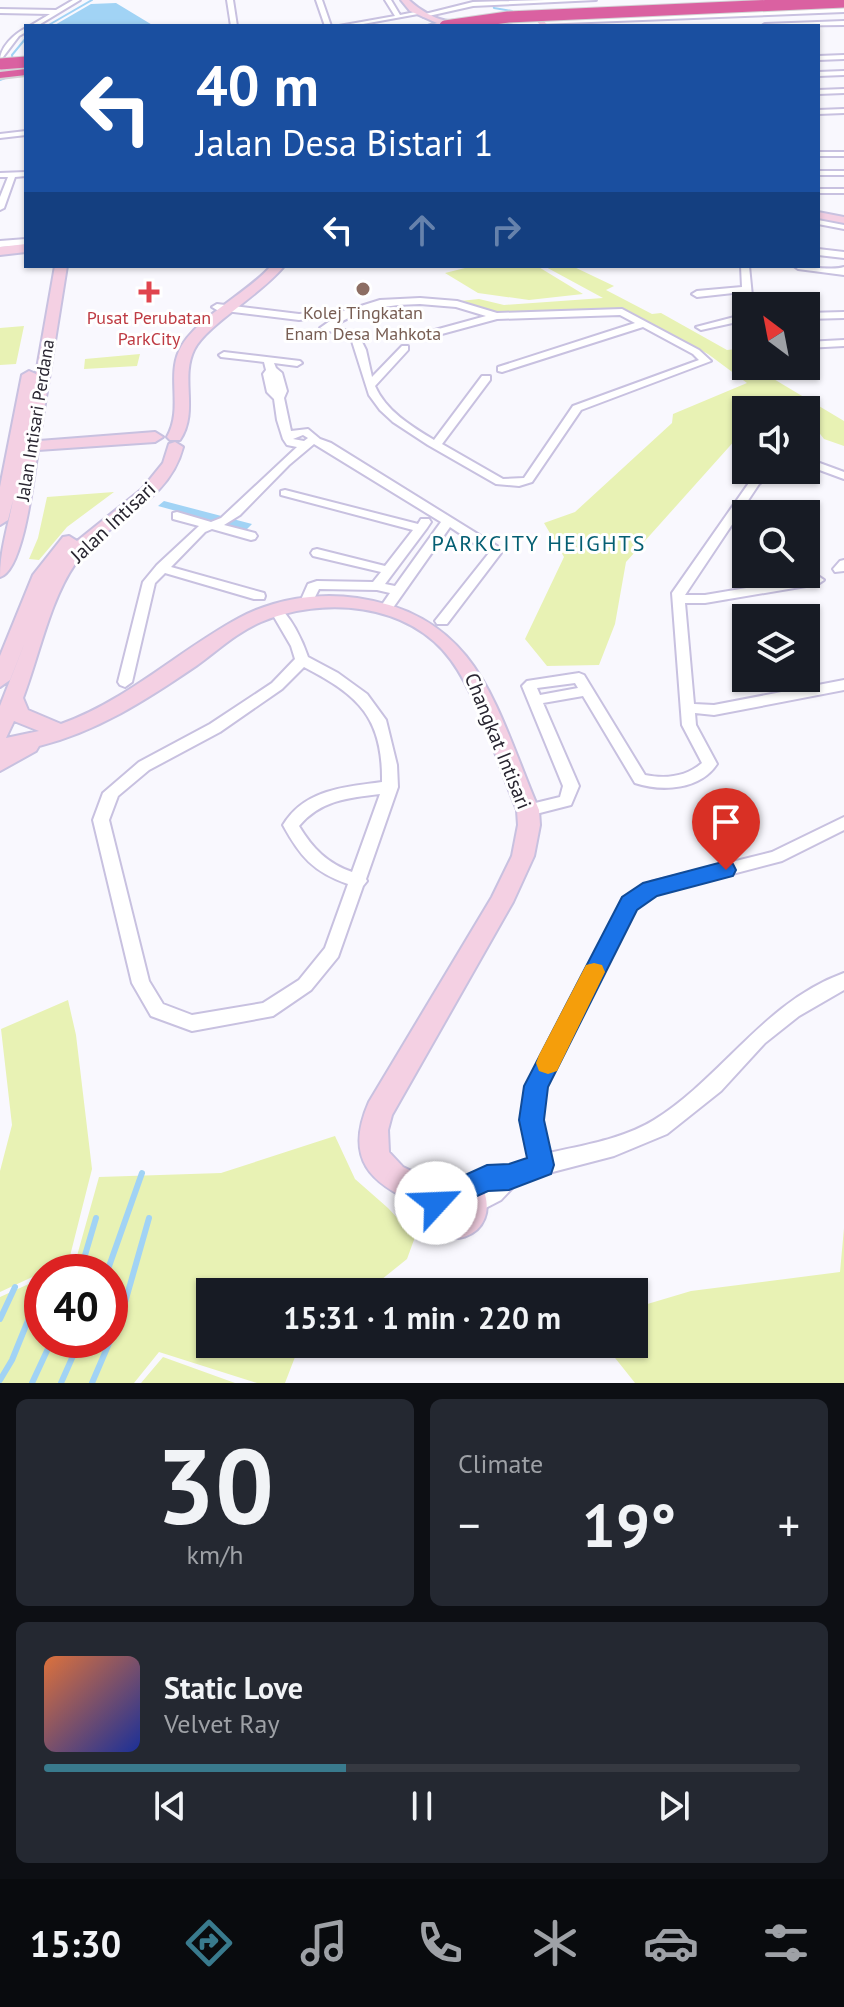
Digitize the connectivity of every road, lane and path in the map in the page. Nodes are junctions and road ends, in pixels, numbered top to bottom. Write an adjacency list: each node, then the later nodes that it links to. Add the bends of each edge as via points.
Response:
1 (77, 0): 12 (street)
2 (230, 0): 19 (street)
3 (319, 0): 20 (street)
4 (388, 0): 13 (street)
5 (403, 0): 14 (street, via 406,10)
6 (417, 0): 14 (street)
7 (593, 0): 8 (street)
8 (547, 1): 9 (street)
9 (471, 2): 14 (street, via 443,9)
10 (844, 4): 14 (highway, bridge); 14 (highway, bridge); 15 (street); 16 (street)
11 (0, 11): 12 (street)
12 (58, 12): 18 (street)
13 (399, 15): 14 (street); 21 (street)
14 (436, 20): 15 (street); 16 (street)
15 (495, 21): 16 (street)
16 (541, 21)
17 (844, 23): 22 (street)
18 (37, 24)
19 (234, 24)
20 (327, 24)
21 (352, 24)
22 (818, 24)
23 (24, 31): 25 (street)
24 (9, 35): 25 (street)
25 (17, 35): 28 (street)
26 (844, 57): 27 (street)
27 (820, 58)
28 (11, 68)
29 (844, 73): 30 (street)
30 (820, 74)
31 (844, 91): 32 (street)
32 (820, 92)
33 (844, 111): 34 (street)
34 (820, 112)
35 (24, 133): 36 (street)
36 (0, 136)
37 (820, 154): 38 (street)
38 (844, 154)
39 (820, 173): 40 (street)
40 (844, 173)
41 (24, 174): 43 (street)
42 (0, 175): 43 (street)
43 (12, 175): 46 (street)
44 (820, 191): 45 (street)
45 (844, 191)
46 (0, 208)
47 (820, 208): 48 (street)
48 (844, 213)
49 (820, 215): 50 (street)
50 (844, 220)
51 (820, 222): 52 (street)
52 (844, 227)
53 (24, 242): 54 (street)
54 (0, 244)
55 (820, 252): 56 (street)
56 (844, 255)
57 (47, 268): 83 (street, Jalan Intisari Perdana)
58 (61, 268): 83 (street, Jalan Intisari Perdana)
59 (262, 268): 67 (street, Jalan Intisari)
60 (276, 268): 67 (street, Jalan Intisari, via 262,285)
61 (745, 268): 64 (street)
62 (811, 268): 63 (street)
63 (844, 270)
64 (746, 289): 65 (street); 66 (street)
65 (746, 292)
66 (697, 294)
67 (221, 311): 72 (street); 91 (street, Jalan Intisari, via 187,349 180,430)
68 (346, 313): 70 (street, via 375,302 420,301 457,304); 72 (street); 76 (street)
69 (844, 315): 71 (street)
70 (497, 316): 74 (street, via 606,310); 77 (street)
71 (820, 316)
72 (272, 317): 76 (street)
73 (732, 320): 75 (street)
74 (642, 324): 85 (street); 92 (street, via 706,361 577,408 528,480 500,482)
75 (701, 327)
76 (325, 328): 87 (street, via 355,336)
77 (427, 335)
78 (844, 343): 79 (street)
79 (820, 344)
80 (405, 348): 87 (street)
81 (224, 355): 84 (street)
82 (297, 363): 84 (street)
83 (37, 364): 94 (street, Jalan Intisari Perdana)
84 (270, 366): 88 (street, via 280,382)
85 (502, 369)
86 (486, 378): 92 (street)
87 (370, 386): 92 (street, via 392,416)
88 (280, 402): 89 (street); 90 (street)
89 (289, 439): 90 (street, via 300,431); 95 (street)
90 (310, 439): 95 (street); 100 (street)
91 (164, 442): 93 (street, Jalan Intisari); 120 (street, Jalan Intisari, via 153,469 58,552 42,575); 127 (street, Jalan Intisari, via 169,467 157,482 70,559 53,589)
92 (437, 443)
93 (65, 447): 94 (street, via 42,441); 94 (street, via 37,460)
94 (15, 450): 102 (street, Jalan Intisari Perdana, via 5,461 8,487); 110 (street, Jalan Intisari Perdana, via 17,527)
95 (285, 463): 104 (street, via 236,513)
96 (820, 467): 97 (street)
97 (844, 476)
98 (754, 484): 114 (street, via 683,583)
99 (285, 493): 105 (street)
100 (433, 512): 103 (street); 105 (street)
101 (177, 516): 104 (street)
102 (0, 520)
103 (448, 521): 111 (street); 118 (street, via 495,553)
104 (206, 524): 106 (street); 108 (street)
105 (421, 528): 109 (street)
106 (251, 536)
107 (317, 553): 109 (street)
108 (161, 568): 117 (street); 122 (street, via 149,582)
109 (387, 568): 111 (street); 112 (street)
110 (0, 572)
111 (411, 572): 115 (street)
112 (377, 586): 115 (street); 116 (street, via 317,585)
113 (770, 588): 114 (street)
114 (678, 599): 128 (street)
115 (391, 600): 116 (street, Changkat Intisari); 134 (street, Changkat Intisari, via 437,633 466,664)
116 (306, 602): 117 (street, Changkat Intisari)
117 (267, 603): 119 (street); 130 (street, Changkat Intisari, via 119,709)
118 (442, 621)
119 (302, 660): 133 (street, via 362,697 379,720 387,741); 136 (street, via 264,695 144,766 111,793 101,820 141,983 157,1010 192,1023 267,1010 305,985 332,952)
120 (0, 680)
121 (552, 681): 124 (street, via 577,676); 125 (street); 126 (street)
122 (125, 682)
123 (844, 685): 128 (street, via 714,710)
124 (586, 691): 126 (street); 128 (street, via 635,774 649,783 700,774 710,764 689,725)
125 (533, 692): 126 (street); 134 (street, via 571,794 556,805)
126 (559, 696)
127 (13, 697): 129 (street, Jalan Intisari); 130 (street, via 20,715)
128 (689, 708)
129 (0, 732): 130 (street, Changkat Intisari)
130 (59, 732): 131 (street, Changkat Intisari); 132 (street)
131 (0, 746)
132 (0, 763)
133 (390, 787): 136 (street); 136 (street, via 334,795 305,806 291,825 305,851 328,871)
134 (528, 810): 139 (street, Changkat Intisari, via 527,841 512,879 373,1127 376,1161 392,1179)
135 (844, 823): 138 (street, via 776,857 651,889 629,904 536,1086 532,1120)
136 (359, 881)
137 (844, 981): 138 (street, via 793,1010 714,1085 660,1127 614,1147)
138 (541, 1165): 139 (street, via 509,1177 487,1178)
139 (459, 1197)

